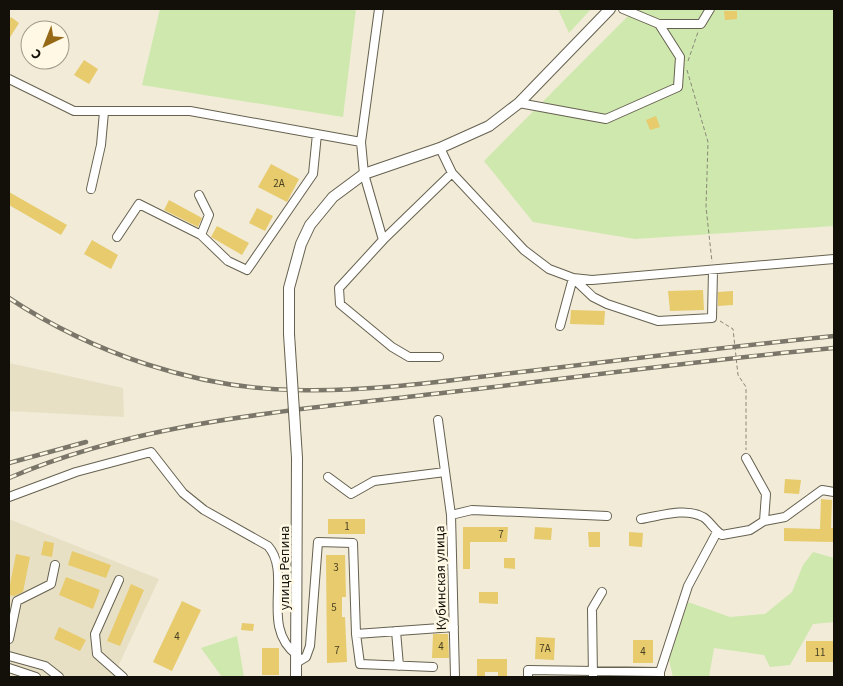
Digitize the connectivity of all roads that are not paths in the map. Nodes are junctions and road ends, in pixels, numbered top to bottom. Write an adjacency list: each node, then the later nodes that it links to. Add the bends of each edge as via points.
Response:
1 (379, 9): 10 (street)
2 (610, 9): 7 (main road, улица Репина)
3 (623, 9): 5 (street)
4 (710, 9): 5 (street, via 701,24)
5 (659, 24): 7 (street, via 680,57 678,86 606,119)
6 (9, 79): 8 (street, via 74,111)
7 (519, 104): 11 (main road, улица Репина, via 490,126)
8 (104, 112): 9 (street, via 190,111); 14 (street, via 101,145)
9 (317, 134): 10 (street); 16 (street, via 313,174 247,270 228,261)
10 (361, 142): 13 (street)
11 (440, 148): 12 (street); 13 (main road, улица Репина)
12 (452, 173): 18 (street); 21 (street, via 524,250 549,269)
13 (364, 174): 18 (street); 43 (main road, улица Репина, bridge, via 348,185 310,225 300,244 289,288 288,334 297,458)
14 (91, 189)
15 (199, 195): 16 (street, via 209,215)
16 (201, 236): 17 (street, via 139,204)
17 (117, 237)
18 (383, 240): 23 (street, via 339,288 340,304 409,357)
19 (834, 258): 20 (street)
20 (712, 270): 21 (street, via 592,280); 21 (street, via 712,318 658,322 593,297)
21 (573, 278): 22 (street)
22 (560, 326)
23 (439, 357)
24 (438, 420): 26 (street)
25 (746, 458): 33 (street, via 766,494)
26 (445, 472): 27 (street, via 374,481 351,494); 30 (street)
27 (328, 477)
28 (834, 492): 33 (street, via 822,490 785,518)
29 (9, 497): 43 (street, via 76,472 151,452 183,493 204,510 274,552 279,629)
30 (451, 515): 31 (street, Кубинская улица, via 472,510); 38 (street, Кубинская улица)
31 (607, 516)
32 (641, 519): 34 (street, via 685,512 704,517)
33 (764, 521): 34 (street, via 750,530 722,535)
34 (717, 532): 48 (street, via 688,586)
35 (56, 564): 41 (street, via 51,584 17,601)
36 (119, 580): 51 (street, via 95,634 97,654)
37 (602, 592): 47 (street, via 592,609)
38 (454, 627): 39 (street); 53 (street, Кубинская улица)
39 (396, 631): 40 (street); 44 (street)
40 (356, 634): 43 (street, via 353,542 318,542 310,646 306,657); 44 (street, via 360,664)
41 (9, 639)
42 (9, 656): 50 (street, via 46,666)
43 (296, 659): 52 (main road, улица Репина)
44 (399, 666): 45 (street)
45 (433, 667)
46 (9, 668): 49 (street)
47 (592, 674): 48 (street); 54 (street, via 528,670)
48 (660, 674)
49 (36, 677)
50 (59, 677)
51 (122, 677)
52 (296, 677)
53 (455, 677)
54 (528, 677)

